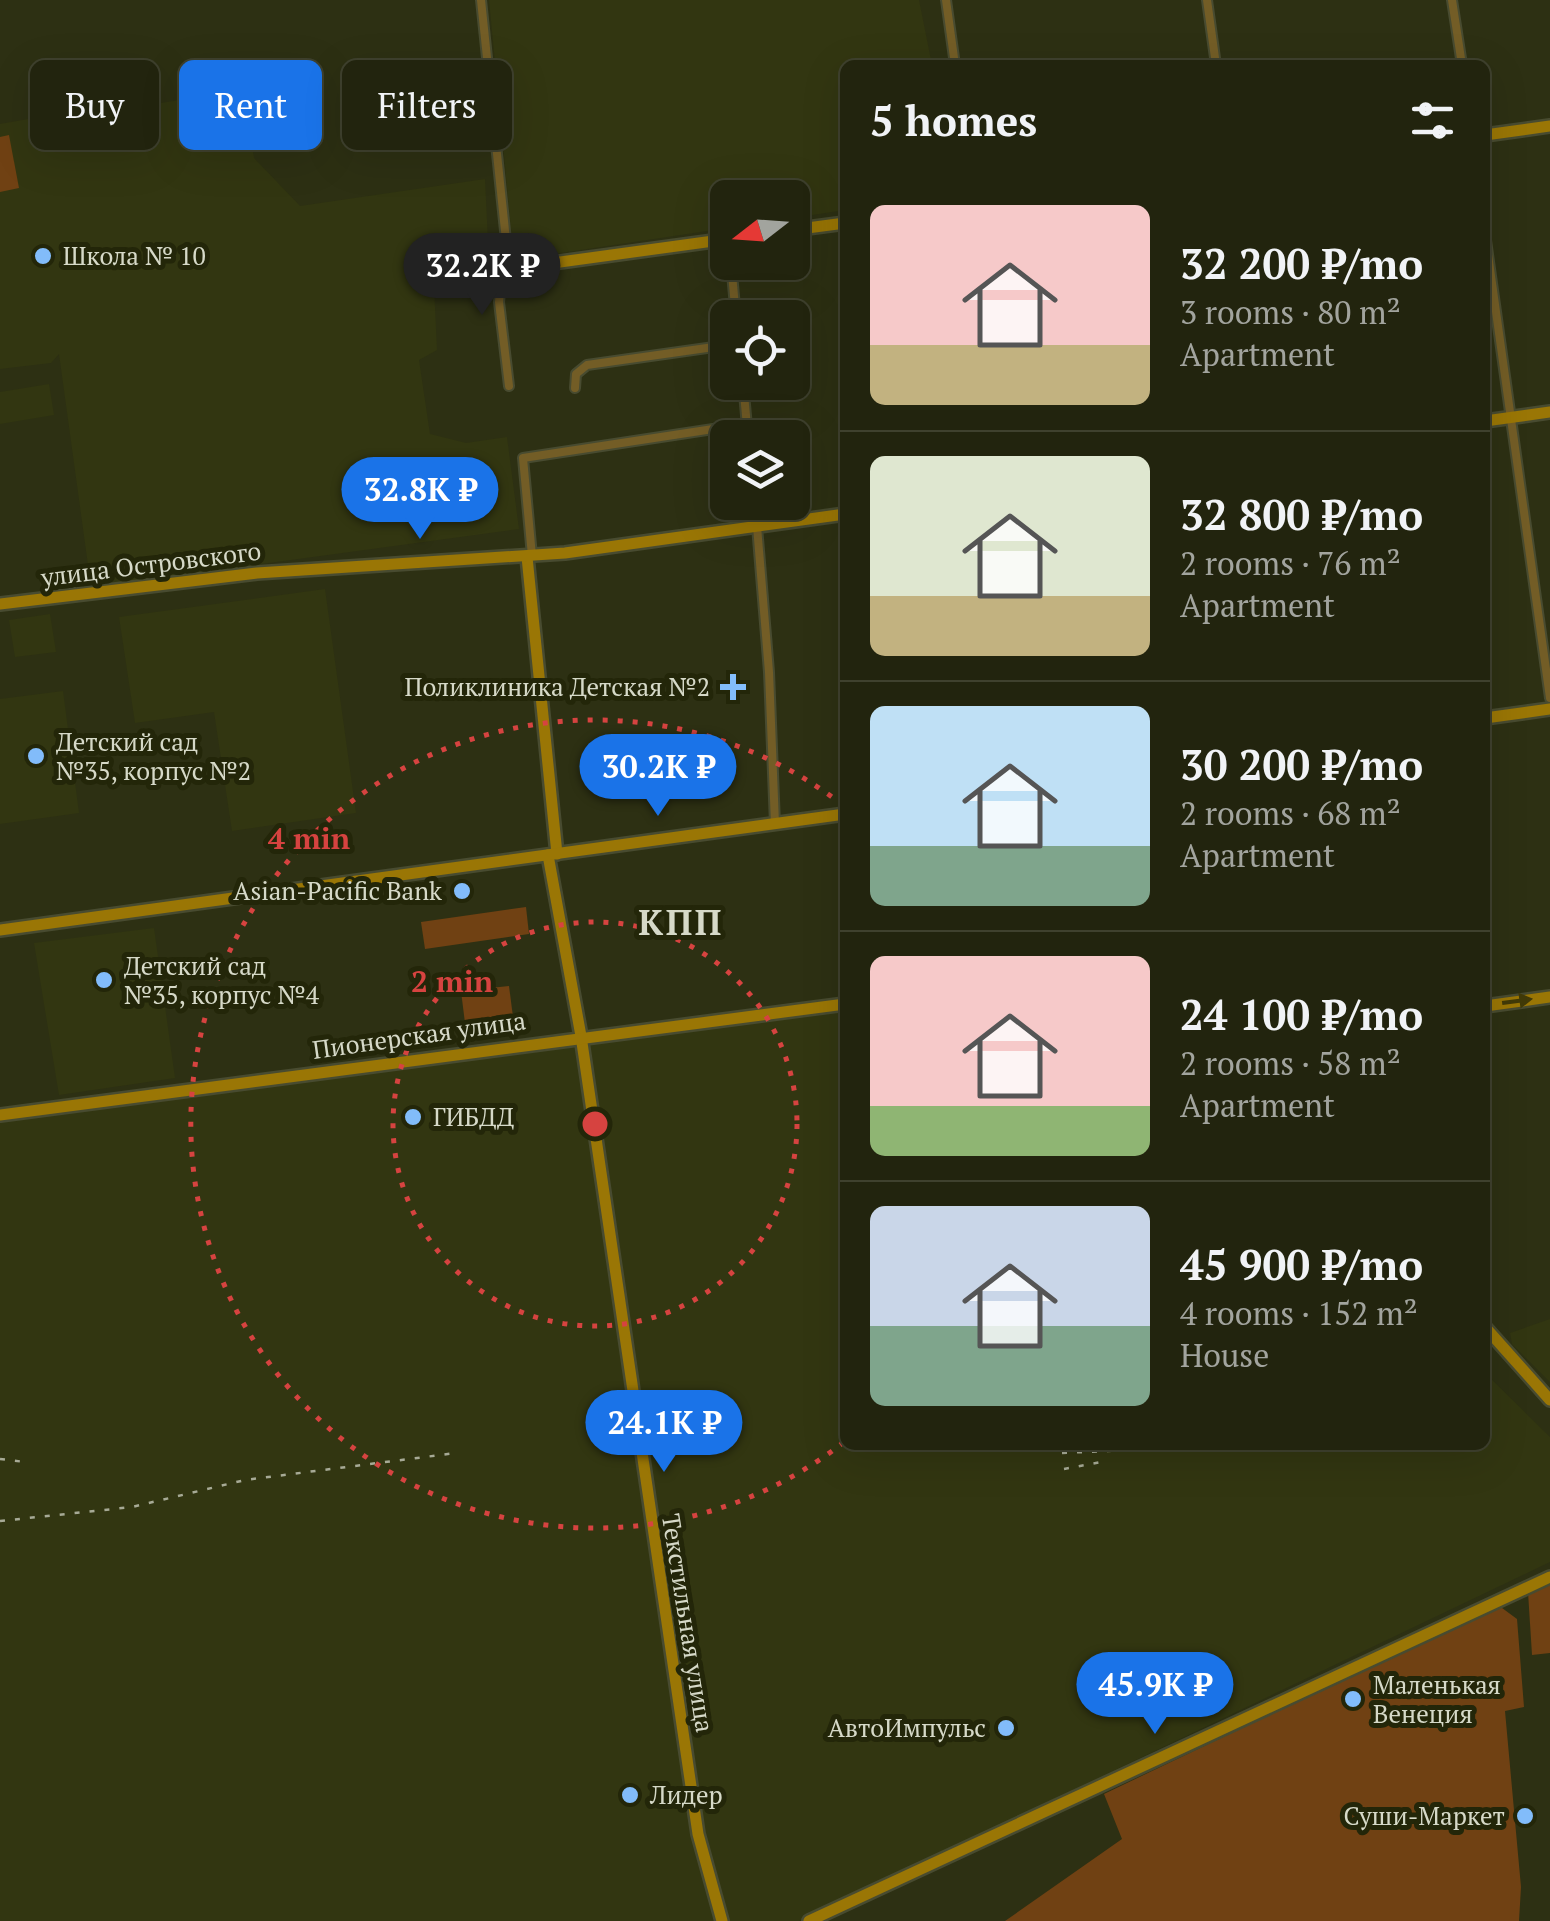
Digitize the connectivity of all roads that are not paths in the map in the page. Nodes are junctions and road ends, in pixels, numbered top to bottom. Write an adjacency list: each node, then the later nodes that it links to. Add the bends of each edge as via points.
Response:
1 (481, 0): 14 (street)
2 (946, 0): 5 (street)
3 (1207, 0): 6 (street)
4 (1452, 0): 7 (street)
5 (954, 60)
6 (1215, 60)
7 (1461, 60)
8 (1550, 126): 9 (street)
9 (1490, 134)
10 (840, 224): 11 (street)
11 (810, 228)
12 (710, 241): 14 (street)
13 (1490, 268): 19 (street)
14 (509, 269): 16 (street, via 502,274 498,302)
15 (710, 348): 17 (street, via 587,365 576,374)
16 (509, 386)
17 (575, 388)
18 (1550, 412): 19 (street)
19 (1511, 417): 20 (street); 27 (street)
20 (1490, 420)
21 (710, 430): 25 (street, Текстильная улица, via 524,458)
22 (840, 515): 24 (street, улица Островского)
23 (756, 520): 24 (street)
24 (756, 528): 25 (street, улица Островского); 31 (street)
25 (529, 556): 26 (street, улица Островского, via 257,573); 32 (street, Текстильная улица)
26 (0, 604)
27 (1550, 698)
28 (1550, 709): 29 (street)
29 (1490, 717)
30 (840, 815): 31 (street)
31 (775, 824): 32 (street)
32 (552, 854): 33 (street); 37 (street, Текстильная улица)
33 (0, 930)
34 (1550, 996): 36 (street, one-way to 34)
35 (840, 1005): 37 (street, Пионерская улица)
36 (1490, 1005)
37 (580, 1036): 38 (street, Пионерская улица); 42 (street, Текстильная улица, via 682,1736 702,1856)
38 (0, 1115)
39 (1490, 1334): 40 (street)
40 (1550, 1400)
41 (1550, 1578): 43 (street)
42 (722, 1921)
43 (809, 1921)

